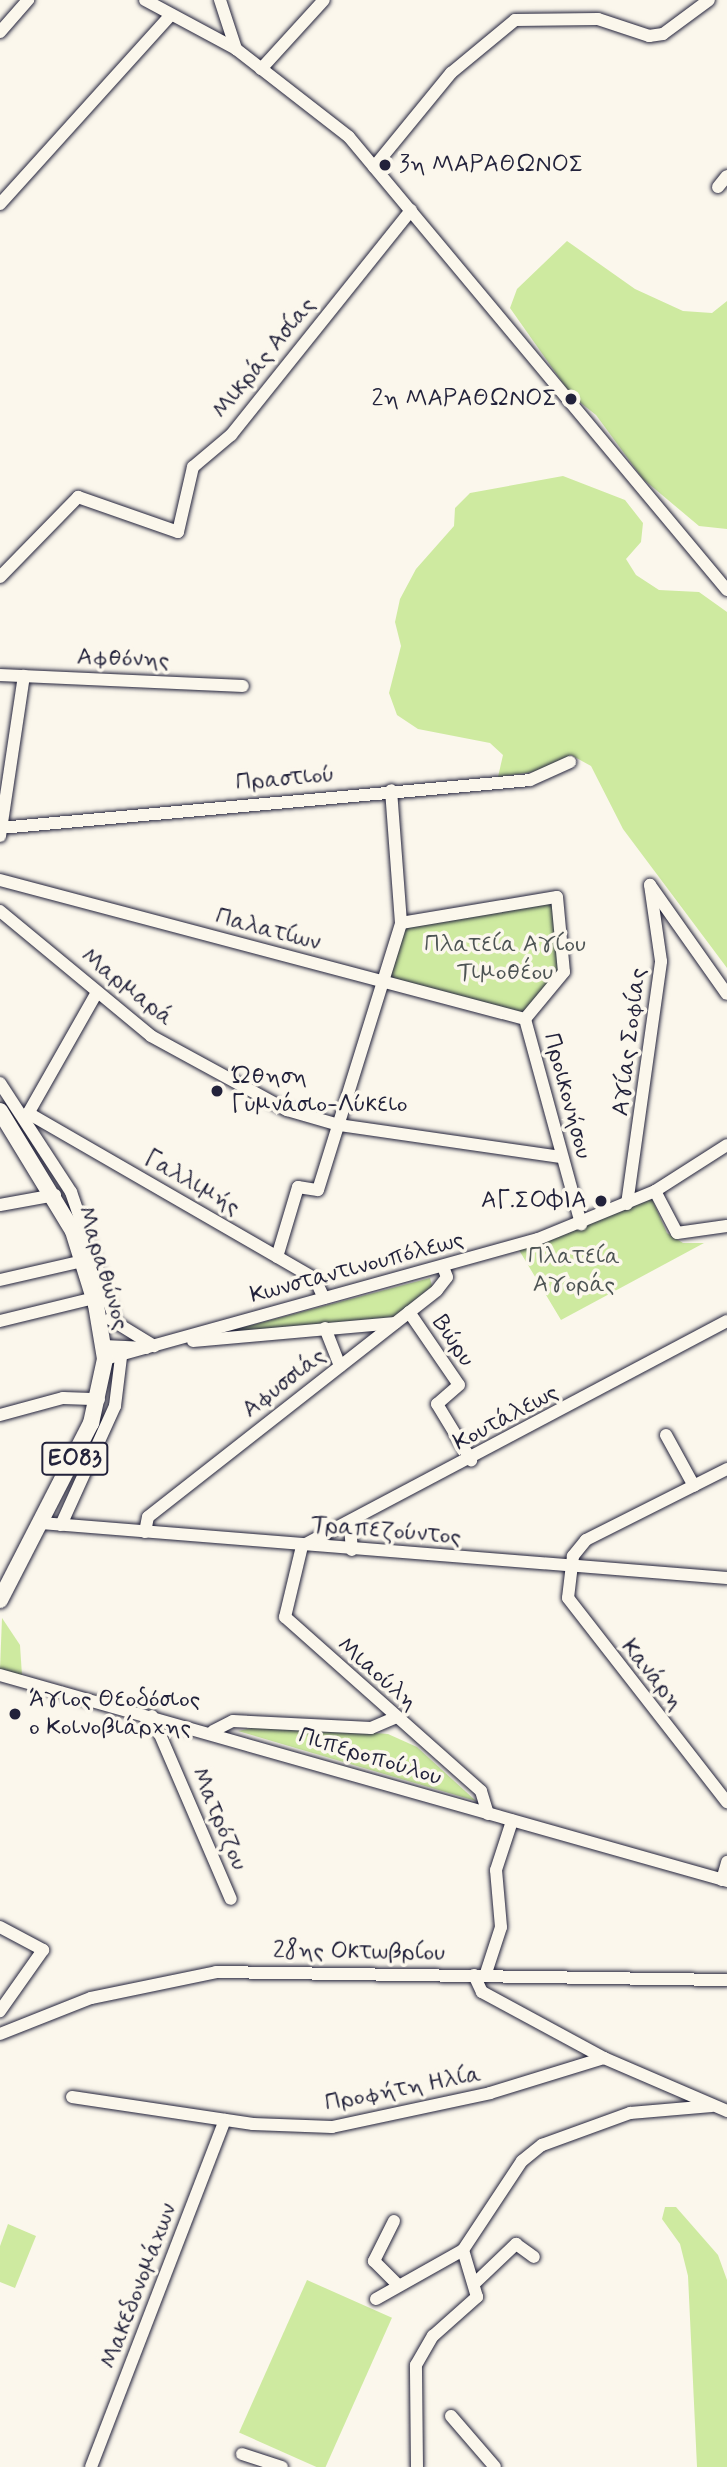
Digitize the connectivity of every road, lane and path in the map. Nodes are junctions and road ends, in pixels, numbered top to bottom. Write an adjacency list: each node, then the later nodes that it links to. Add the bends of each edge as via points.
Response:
1 (28, 0): 7 (street)
2 (145, 0): 6 (street)
3 (219, 0): 8 (street)
4 (324, 0): 9 (street)
5 (709, 0): 10 (street, via 663,34 649,36 598,19 515,20 451,73)
6 (171, 15): 8 (street); 11 (street)
7 (0, 32)
8 (236, 49): 9 (street)
9 (261, 69): 10 (street, via 330,120)
10 (374, 167): 12 (street)
11 (0, 204)
12 (411, 210): 13 (street, Μικράς Ασίας, via 230,435 193,467 178,532 78,497); 14 (street)
13 (0, 577)
14 (727, 590)
15 (0, 674): 16 (street, Αφθόνης)
16 (24, 676): 17 (street, Αφθόνης); 20 (street)
17 (243, 686)
18 (570, 762): 19 (street, Πραστιού, via 536,779)
19 (391, 790): 20 (street, Πραστιού); 23 (street)
20 (0, 831)
21 (0, 880): 24 (street, Παλατίων)
22 (0, 911): 25 (street, Μαρμαρά)
23 (401, 923): 24 (street); 27 (street, via 557,897 564,972)
24 (384, 983): 27 (street, Παλατίων); 31 (street)
25 (97, 992): 30 (street); 31 (street, Μαρμαρά, via 151,1036 287,1110)
26 (727, 994): 36 (street, Αγίας Σοφίας, via 650,885 661,961)
27 (524, 1019): 33 (street, Προικονήσου)
28 (0, 1083): 30 (street)
29 (0, 1111): 35 (main road, Μαραθώνος / ΕΟ83)
30 (27, 1116): 40 (street, Γαλλιμής); 50 (street, via 71,1192)
31 (340, 1125): 33 (street, Μαρμαρά); 40 (street, via 318,1190 298,1186)
32 (727, 1145): 34 (street, Κωνσταντινουπόλεως)
33 (562, 1157): 38 (street, Προικονήσου)
34 (655, 1191): 36 (street, Κωνσταντινουπόλεως); 39 (street, via 677,1233)
35 (55, 1195): 37 (street); 41 (main road, Μαραθώνος / ΕΟ83)
36 (626, 1204): 38 (street, Κωνσταντινουπόλεως)
37 (0, 1205)
38 (581, 1224): 42 (street, Κωνσταντινουπόλεως)
39 (727, 1226)
40 (278, 1257): 44 (street, Γαλλιμής, via 315,1279)
41 (83, 1261): 43 (street); 45 (main road, Μαραθώνος / ΕΟ83)
42 (443, 1267): 44 (street, Κωνσταντινουπόλεως); 46 (street, Αφυσσιάς, via 447,1277)
43 (0, 1280)
44 (324, 1298): 52 (street, Κωνσταντινουπόλεως)
45 (95, 1301): 47 (street); 50 (street); 53 (main road, Μαραθώνος / ΕΟ83)
46 (409, 1312): 49 (street, Αφυσσιάς); 58 (street, Βώρυ, via 459,1385 437,1404)
47 (0, 1321)
48 (727, 1321): 58 (street, Κουτάλεως)
49 (395, 1323): 51 (street); 54 (street, Αφυσσιάς)
50 (116, 1324): 52 (street)
51 (325, 1328): 52 (street); 54 (street)
52 (155, 1345): 53 (street, Κωνσταντινουπόλεως); 53 (street, Κωνσταντινουπόλεως)
53 (110, 1354): 55 (main road, Μαραθώνος / ΕΟ83); 63 (street, via 110,1418)
54 (340, 1366): 64 (street, Αφυσσιάς, via 148,1517)
55 (99, 1399): 56 (street, via 63,1398); 61 (main road, Μαραθώνος / ΕΟ83)
56 (0, 1415)
57 (666, 1435): 60 (street)
58 (471, 1460): 62 (street, Κουτάλεως)
59 (727, 1469): 60 (street)
60 (694, 1486): 67 (street, via 586,1540)
61 (41, 1523): 63 (street, Τραπεζούντος); 69 (main road, Μαραθώνος / ΕΟ83)
62 (350, 1524): 65 (street, Κουτάλεως); 66 (street)
63 (61, 1525): 64 (street, Τραπεζούντος)
64 (145, 1532): 65 (street, Τραπεζούντος)
65 (302, 1546): 66 (street, Τραπεζούντος); 72 (street, Μιαούλη, via 285,1617)
66 (352, 1550): 67 (street, Τραπεζούντος)
67 (570, 1567): 68 (street, Τραπεζούντος); 74 (street, Κανάρη, via 570,1606)
68 (727, 1578)
69 (0, 1600)
70 (0, 1675): 71 (street, Πιπεροπούλου)
71 (152, 1716): 73 (street, Πιπεροπούλου); 79 (street, Ματρόζου)
72 (395, 1718): 73 (street, via 371,1728 233,1721); 75 (street, Μιαούλη, via 481,1791)
73 (213, 1731): 75 (street, Πιπεροπούλου)
74 (727, 1802)
75 (488, 1814): 76 (street, Πιπεροπούλου)
76 (512, 1821): 78 (street, Πιπεροπούλου); 81 (street, via 496,1870 501,1927)
77 (727, 1862): 78 (street)
78 (724, 1880)
79 (231, 1899)
80 (0, 1927): 83 (street, via 33,1939 43,1950)
81 (480, 1974): 82 (street, 28ης Οκτωβρίου); 84 (street, 28ης Οκτωβρίου, via 286,1971 152,1980); 85 (street, via 482,1992)
82 (727, 1980)
83 (0, 2011)
84 (0, 2034)
85 (604, 2058): 87 (street); 89 (street, Προφήτη Ηλία, via 360,2123 312,2127)
86 (72, 2097): 89 (street, Προφήτη Ηλία)
87 (712, 2106): 88 (street); 91 (street, via 630,2113 542,2145 522,2161)
88 (727, 2111)
89 (225, 2120): 98 (street, Μακεδονομάχων)
90 (394, 2221): 94 (street, via 374,2261)
91 (463, 2250): 93 (street); 94 (street)
92 (534, 2257): 93 (street, via 516,2244)
93 (475, 2283): 100 (street, via 477,2297 433,2336 415,2365)
94 (398, 2285): 95 (street)
95 (376, 2299)
96 (451, 2416): 101 (street)
97 (242, 2454): 99 (street)
98 (92, 2467)
99 (282, 2467)
100 (417, 2467)
101 (495, 2467)

